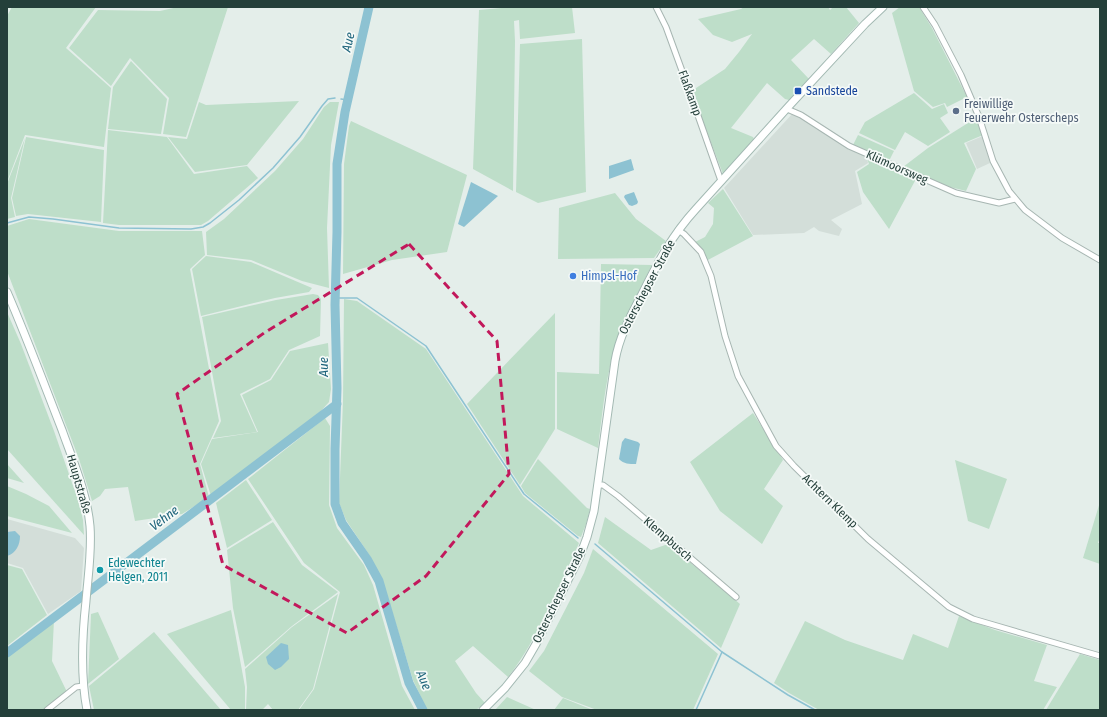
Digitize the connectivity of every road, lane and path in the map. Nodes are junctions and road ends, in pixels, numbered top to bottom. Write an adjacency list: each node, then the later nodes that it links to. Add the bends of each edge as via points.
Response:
1 (656, 7): 5 (street, Flaßkamp)
2 (883, 7): 4 (main road, Osterschepser Straße)
3 (923, 7): 6 (street, via 961,76 979,117 993,161)
4 (787, 109): 5 (main road, Osterschepser Straße); 6 (street, Klümoorsweg, via 801,115 849,146 956,193 999,203)
5 (722, 181): 7 (main road, Osterschepser Straße)
6 (1015, 199): 8 (street, via 1025,210 1062,238)
7 (678, 230): 10 (main road, Osterschepser Straße, via 645,288 618,346); 12 (street, Achtern Klemp, via 701,252 711,276 725,336 738,376 776,446 794,466 868,538 949,608 973,619)
8 (1100, 260)
9 (7, 292): 13 (main road, Hauptstraße, via 39,368 74,462 88,509 91,540 83,642)
10 (598, 485): 11 (street, Klempbusch, via 603,485 618,496); 16 (main road, Osterschepser Straße, via 594,511 580,556 536,644 512,680)
11 (736, 597)
12 (1100, 656)
13 (83, 686): 14 (street, via 76,688); 15 (main road, Hauptstraße)
14 (47, 710)
15 (87, 710)
16 (483, 710)

